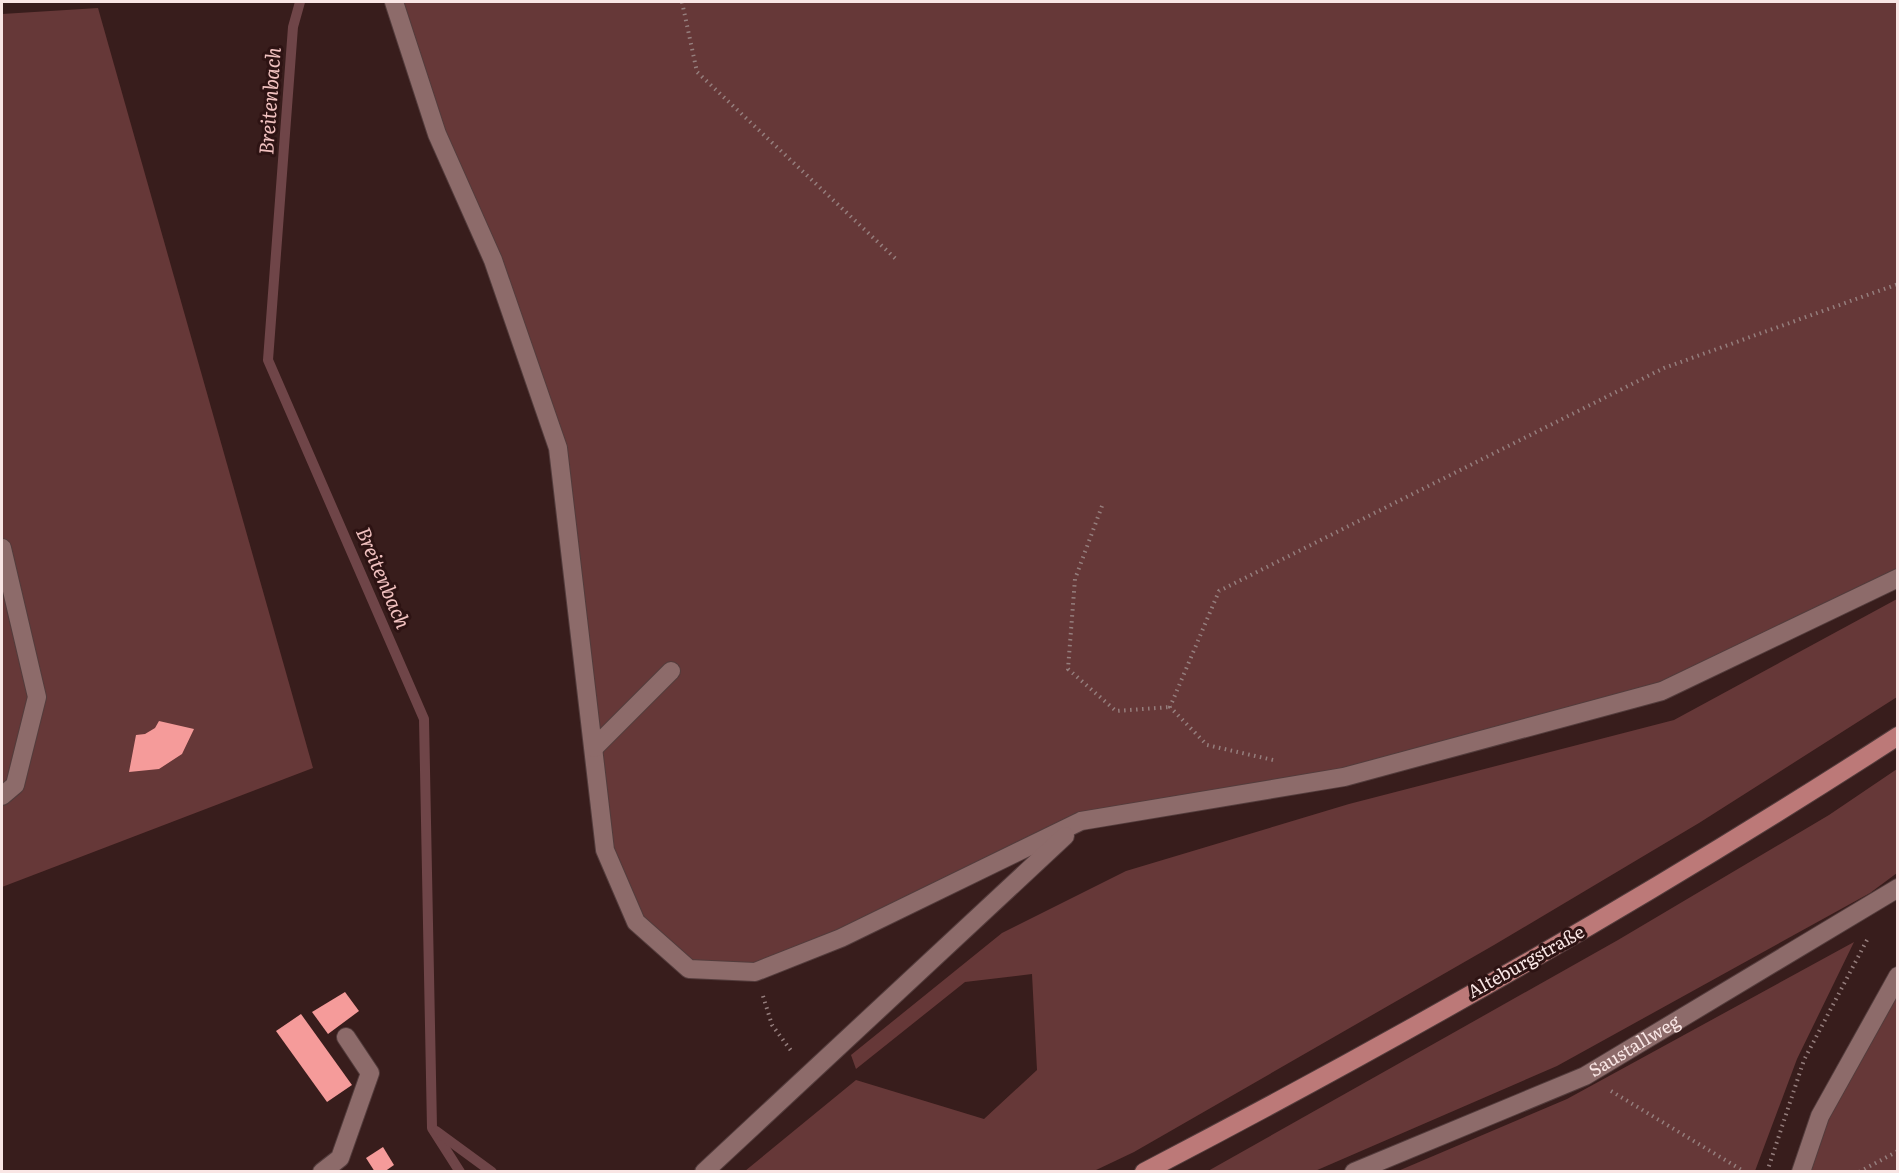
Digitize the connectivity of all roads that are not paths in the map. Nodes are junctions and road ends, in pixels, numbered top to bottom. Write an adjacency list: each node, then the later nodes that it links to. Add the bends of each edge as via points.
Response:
1 (394, 2): 6 (lane, via 437,135 493,260 558,448)
2 (2, 548): 7 (lane, via 37,697 15,785)
3 (1898, 578): 8 (lane, via 1662,691 1344,777)
4 (671, 671): 6 (lane)
5 (1898, 736): 14 (main road, Alteburgstraße, via 1606,918)
6 (594, 748): 8 (lane, via 605,850 636,922 689,969 755,972 841,938)
7 (2, 796)
8 (1081, 821): 13 (lane)
9 (1898, 888): 15 (lane, Saustallweg, via 1585,1076)
10 (1898, 976): 16 (lane, via 1820,1116)
11 (346, 1036): 12 (lane, via 370,1073 340,1158)
12 (322, 1172)
13 (704, 1172)
14 (1144, 1172)
15 (1354, 1172)
16 (1801, 1172)

